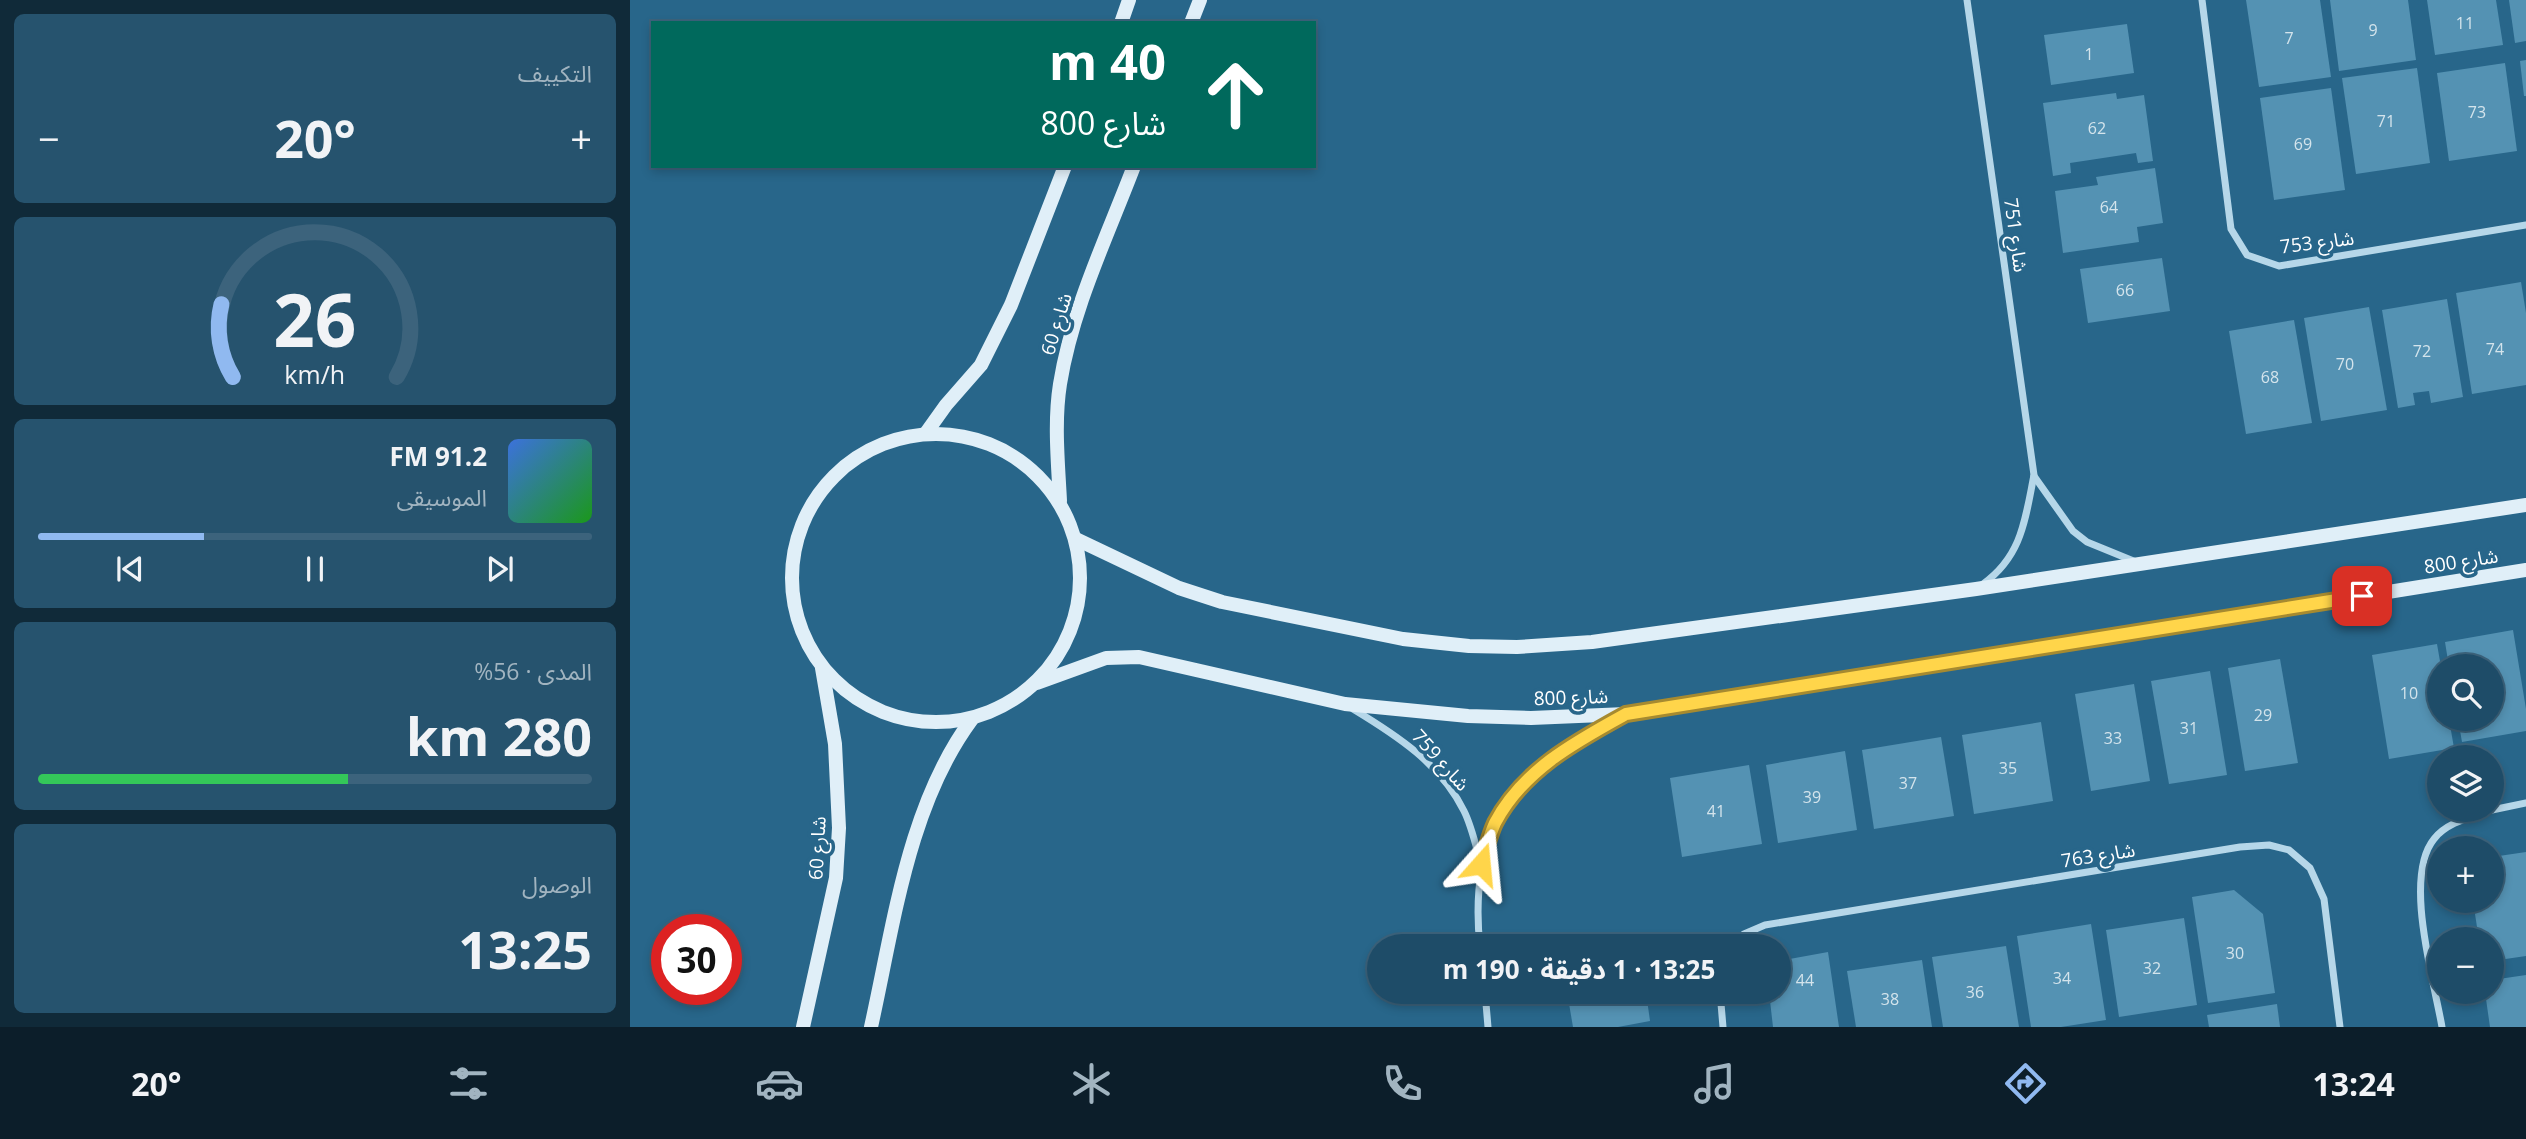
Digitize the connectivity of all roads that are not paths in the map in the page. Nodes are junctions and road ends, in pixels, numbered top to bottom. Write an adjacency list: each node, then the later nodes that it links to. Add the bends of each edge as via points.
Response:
1 (1129, 0): 5 (street)
2 (1200, 0): 6 (street)
3 (1967, 0): 11 (street, شارع 751)
4 (2202, 0): 9 (street, شارع 753, via 2231,229 2247,255 2279,266)
5 (1122, 21)
6 (1192, 21)
7 (1064, 168): 10 (street, via 1011,304 981,365)
8 (1133, 168): 12 (street, شارع 60, via 1066,351 1057,420)
9 (2526, 225)
10 (926, 433): 12 (street, via 965,435 1002,448 1035,471); 18 (street, via 888,440 853,459 825,486 804,519 793,557 793,596 803,634)
11 (2034, 475): 15 (street, شارع 751, via 2073,531 2087,542); 17 (street, شارع 751, via 2024,529 2010,558)
12 (1060, 501): 14 (street)
13 (2526, 505): 15 (street)
14 (1076, 539): 17 (street, via 1179,588 1222,602 1403,639 1469,646 1591,642); 19 (street, via 1081,577 1076,616 1061,652)
15 (2137, 563): 17 (street)
16 (2526, 570): 21 (street, شارع 800)
17 (1976, 589)
18 (822, 668): 22 (street, via 874,709 906,720); 31 (street, شارع 60, via 835,744 839,828 836,878)
19 (1037, 682): 20 (street, شارع 800, via 1106,658 1139,657); 22 (street, via 1007,705)
20 (1345, 704): 21 (street, شارع 800, via 1531,718); 26 (street, شارع 759, via 1403,740 1437,773 1465,812)
21 (1626, 714): 26 (street, شارع 759, via 1564,749 1536,771 1495,824)
22 (972, 719): 32 (street, via 931,789 910,856)
23 (2526, 803): 24 (street)
24 (2504, 807)
25 (2456, 822): 36 (street, via 2434,838 2421,864 2419,899)
26 (1481, 864): 27 (street, شارع 759)
27 (1479, 934)
28 (1743, 934): 35 (street, شارع 763, via 1765,925 2269,845 2289,850 2310,868 2324,899)
29 (1486, 1004): 33 (street)
30 (1721, 1004): 34 (street)
31 (803, 1027)
32 (871, 1027)
33 (1488, 1027)
34 (1723, 1027)
35 (2340, 1027)
36 (2442, 1027)

